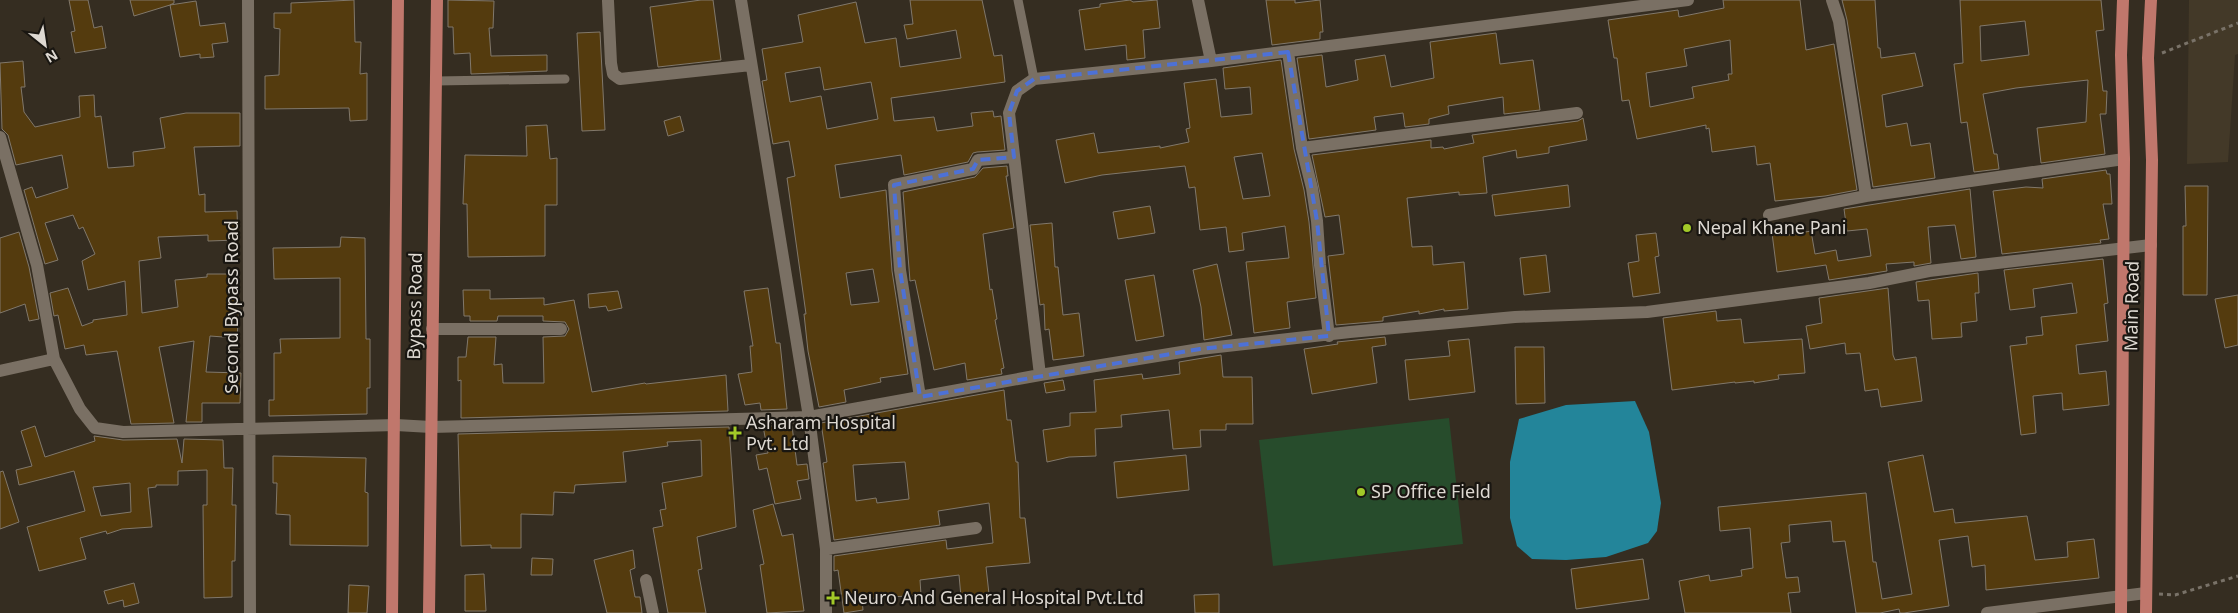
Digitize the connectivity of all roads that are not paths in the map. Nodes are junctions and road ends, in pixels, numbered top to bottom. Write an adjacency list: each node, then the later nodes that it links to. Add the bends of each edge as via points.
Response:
1 (248, 0): 38 (street, Second Bypass Road)
2 (398, 0): 36 (main road, Bypass Road)
3 (437, 0): 17 (main road, Bypass Road)
4 (741, 0): 14 (street)
5 (1018, 0): 15 (lane)
6 (1198, 0): 13 (street)
7 (1688, 0): 12 (street)
8 (1832, 0): 24 (street, via 1839,21)
9 (2123, 0): 22 (main road, Main Road)
10 (2151, 0): 26 (main road, Main Road, via 2148,58)
11 (608, 1): 14 (street, via 611,63 613,74 620,79)
12 (1288, 52): 13 (street); 20 (street)
13 (1211, 61): 15 (street)
14 (751, 65): 35 (street)
15 (1034, 78): 21 (street, via 1017,91 1009,113)
16 (565, 80): 17 (lane)
17 (436, 82): 28 (main road, Bypass Road)
18 (1577, 114): 20 (street)
19 (0, 137): 23 (street)
20 (1302, 148): 30 (street, via 1317,220)
21 (1014, 157): 33 (street); 34 (street, via 978,160 973,169 894,186 900,270)
22 (2124, 160): 24 (street); 27 (main road, Main Road)
23 (5, 171): 31 (street, via 37,265)
24 (1866, 196): 25 (street)
25 (1769, 215)
26 (2151, 245): 27 (street); 42 (main road, Main Road)
27 (2124, 249): 30 (street, via 1929,271 1869,283 1647,312 1515,317); 43 (main road, Main Road)
28 (432, 329): 29 (street); 37 (main road, Bypass Road)
29 (562, 329)
30 (1329, 336): 33 (street, via 1200,350)
31 (54, 359): 32 (street); 38 (street, via 80,410 95,428 123,432)
32 (0, 371)
33 (1040, 375): 34 (street)
34 (920, 396): 35 (street)
35 (809, 417): 37 (street); 40 (street)
36 (396, 425): 37 (street); 38 (street); 45 (main road, Bypass Road)
37 (431, 427): 46 (main road, Bypass Road)
38 (250, 428): 44 (street, Second Bypass Road)
39 (976, 528): 40 (street)
40 (826, 549): 48 (street)
41 (646, 580): 47 (street)
42 (2146, 593): 43 (street); 51 (main road, Main Road)
43 (2122, 596): 49 (street); 50 (main road, Main Road)
44 (250, 613)
45 (392, 613)
46 (429, 613)
47 (653, 613)
48 (826, 613)
49 (1987, 613)
50 (2121, 613)
51 (2146, 613)

